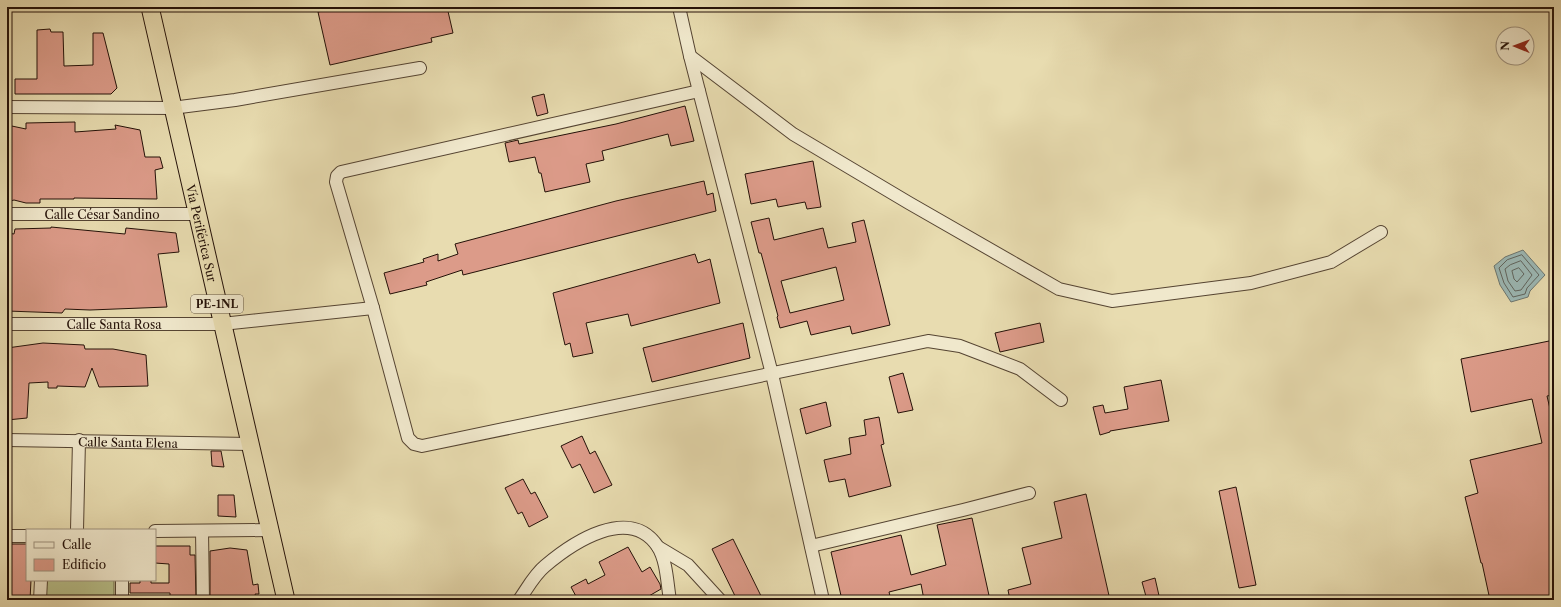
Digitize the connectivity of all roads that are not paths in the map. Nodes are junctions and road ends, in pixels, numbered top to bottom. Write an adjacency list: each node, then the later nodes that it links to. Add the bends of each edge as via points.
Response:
1 (150, 7): 7 (highway, Vía Periférica Sur / PE-1NL)
2 (679, 7): 3 (street)
3 (690, 56): 5 (street); 10 (street, via 793,134 1059,289 1112,301 1251,283 1331,262)
4 (420, 68): 7 (street, via 235,100)
5 (699, 91): 11 (street, via 341,172 336,182); 14 (street)
6 (7, 107): 7 (street)
7 (172, 108): 9 (highway, Vía Periférica Sur / PE-1NL)
8 (7, 214): 9 (street, Calle César Sandino)
9 (197, 214): 13 (highway, Vía Periférica Sur / PE-1NL)
10 (1381, 232)
11 (373, 308): 13 (street, Calle Santa Rosa); 14 (street, via 408,438 414,444 422,446)
12 (7, 324): 13 (street, Calle Santa Rosa)
13 (222, 324): 18 (highway, Vía Periférica Sur / PE-1NL)
14 (772, 374): 15 (street, via 928,341 960,346 1020,369); 27 (street)
15 (1061, 400)
16 (7, 440): 17 (street, Calle Santa Elena)
17 (79, 440): 18 (street, Calle Santa Elena); 20 (street)
18 (250, 444): 23 (highway, Vía Periférica Sur / PE-1NL)
19 (1029, 493): 27 (street)
20 (78, 529)
21 (156, 530): 22 (street)
22 (202, 530): 23 (street); 32 (street)
23 (269, 530): 33 (highway, Vía Periférica Sur / PE-1NL)
24 (7, 536): 25 (street)
25 (26, 536)
26 (658, 546): 34 (street, via 643,531 629,527 613,528 583,538 544,567); 35 (street, via 664,562); 36 (street, via 688,565)
27 (811, 546): 37 (street)
28 (41, 581): 30 (street)
29 (122, 581): 31 (street)
30 (40, 600)
31 (122, 600)
32 (203, 600)
33 (286, 600)
34 (519, 600)
35 (670, 600)
36 (720, 600)
37 (823, 600)

